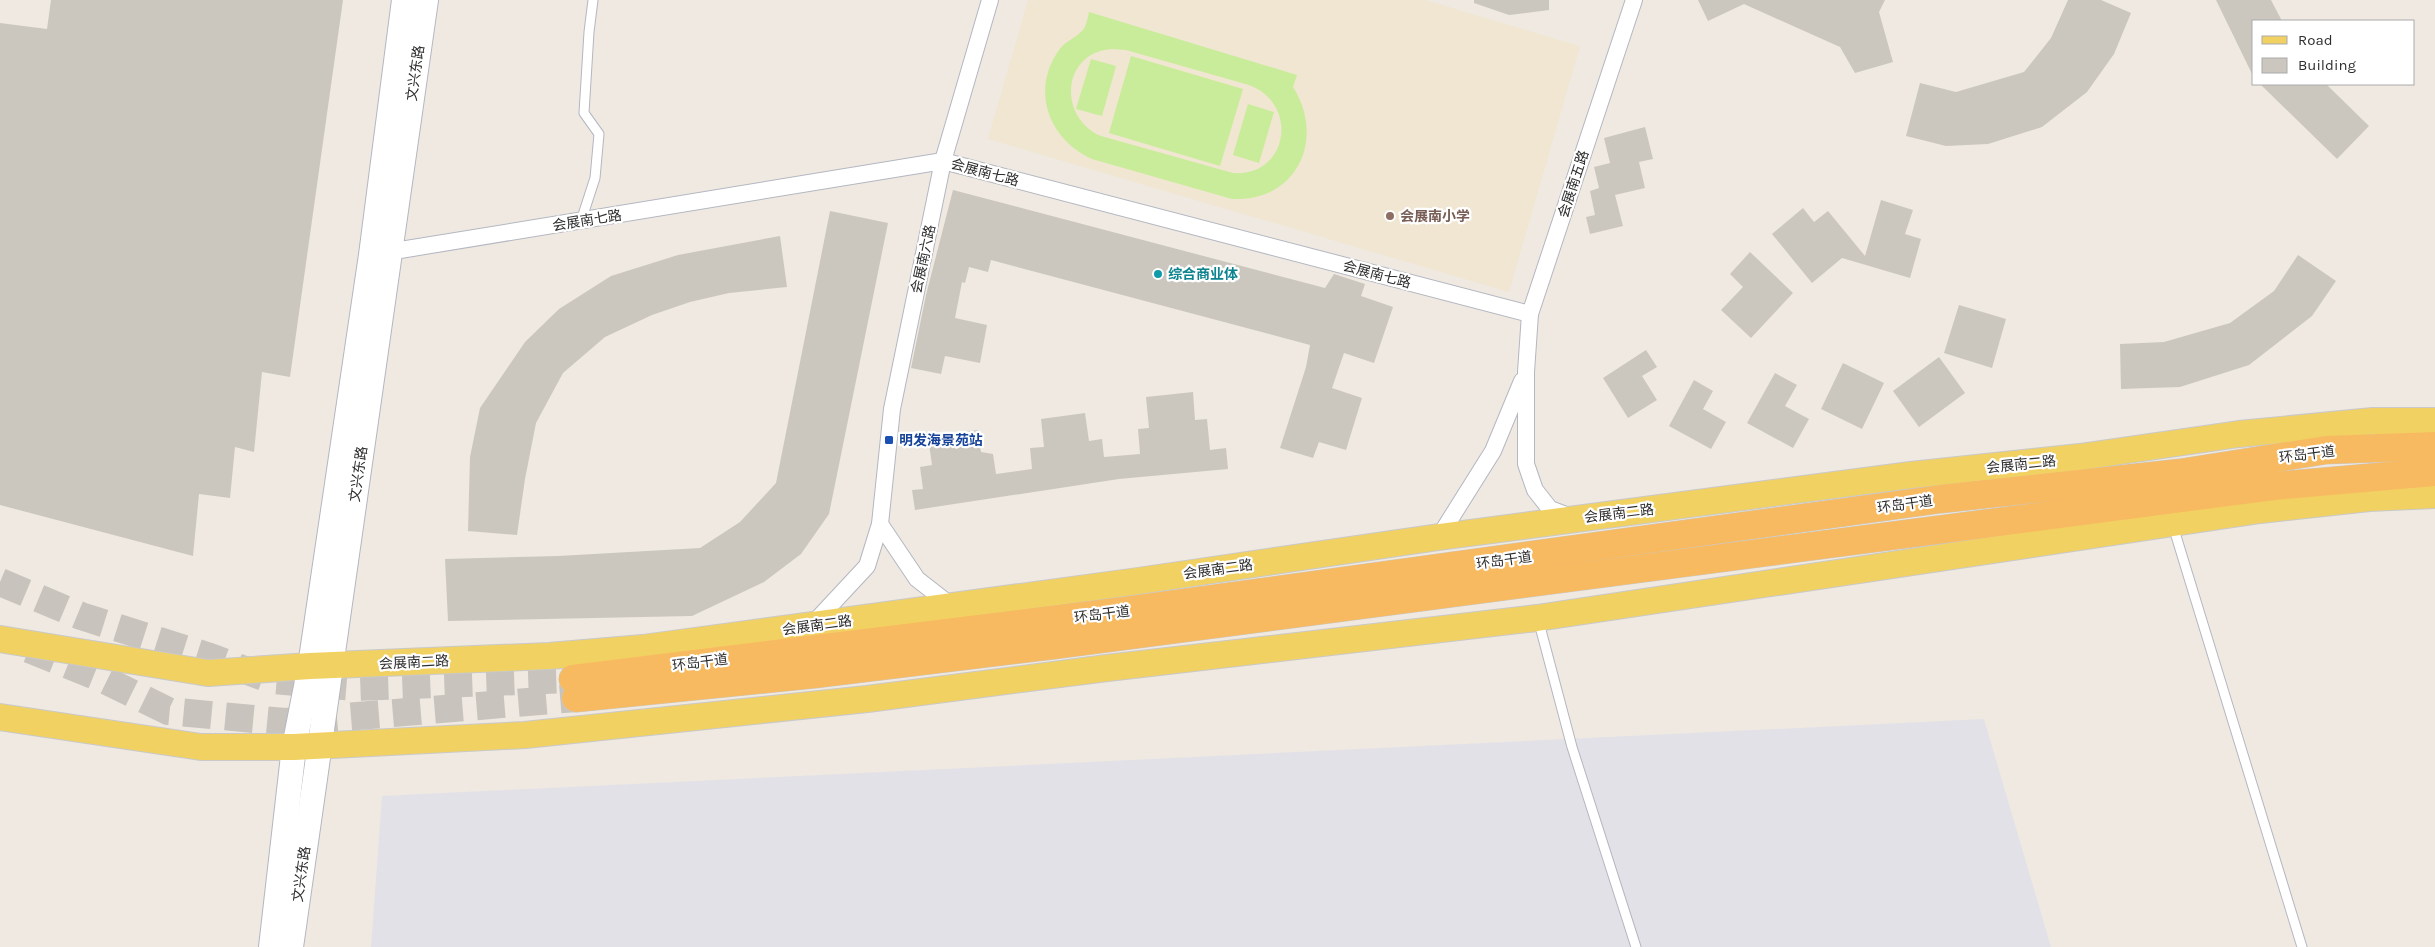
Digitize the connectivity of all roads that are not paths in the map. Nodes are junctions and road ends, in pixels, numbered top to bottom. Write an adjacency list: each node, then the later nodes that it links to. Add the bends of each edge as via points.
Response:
1 (404, 0): 8 (main road, 文兴东路)
2 (426, 0): 8 (main road, 文兴东路)
3 (593, 0): 7 (lane, via 584,113 599,134 595,178)
4 (990, 0): 6 (street, 会展南六路)
5 (1634, 0): 9 (street, 会展南五路)
6 (943, 161): 7 (street, 会展南七路); 9 (street, 会展南七路); 16 (street, 会展南六路, via 892,409)
7 (581, 221): 8 (street, 会展南七路)
8 (381, 254): 23 (main road, 文兴东路)
9 (1530, 314): 10 (street, 会展南五路)
10 (1526, 372): 15 (street, via 1526,464 1535,490 1550,510); 18 (street, via 1494,451)
11 (2435, 420): 15 (main road, 会展南二路, via 2373,421 2239,434 2080,458 1911,475)
12 (2435, 446): 13 (highway, 环岛干道, via 2326,450 2180,472 1941,499 574,688 815,674 2274,486)
13 (2435, 472)
14 (2435, 495): 17 (main road, via 2369,498 2260,510)
15 (1576, 519): 18 (main road, 会展南二路)
16 (880, 524): 19 (street, via 917,579); 21 (street, 会展南六路, via 867,566)
17 (2172, 524): 20 (main road); 29 (lane)
18 (1439, 537): 19 (main road, 会展南二路)
19 (953, 606): 21 (main road, 会展南二路)
20 (1538, 618): 25 (main road, via 867,699 544,733); 28 (lane, via 1572,747)
21 (812, 625): 23 (main road, 会展南二路, via 643,648 549,656)
22 (0, 639): 23 (main road, 会展南二路, via 208,673)
23 (320, 666): 25 (main road, 文兴东路)
24 (0, 716): 25 (main road, via 201,747)
25 (306, 746): 26 (main road, 文兴东路); 27 (main road, 文兴东路)
26 (271, 947)
27 (291, 947)
28 (1636, 947)
29 (2302, 947)

